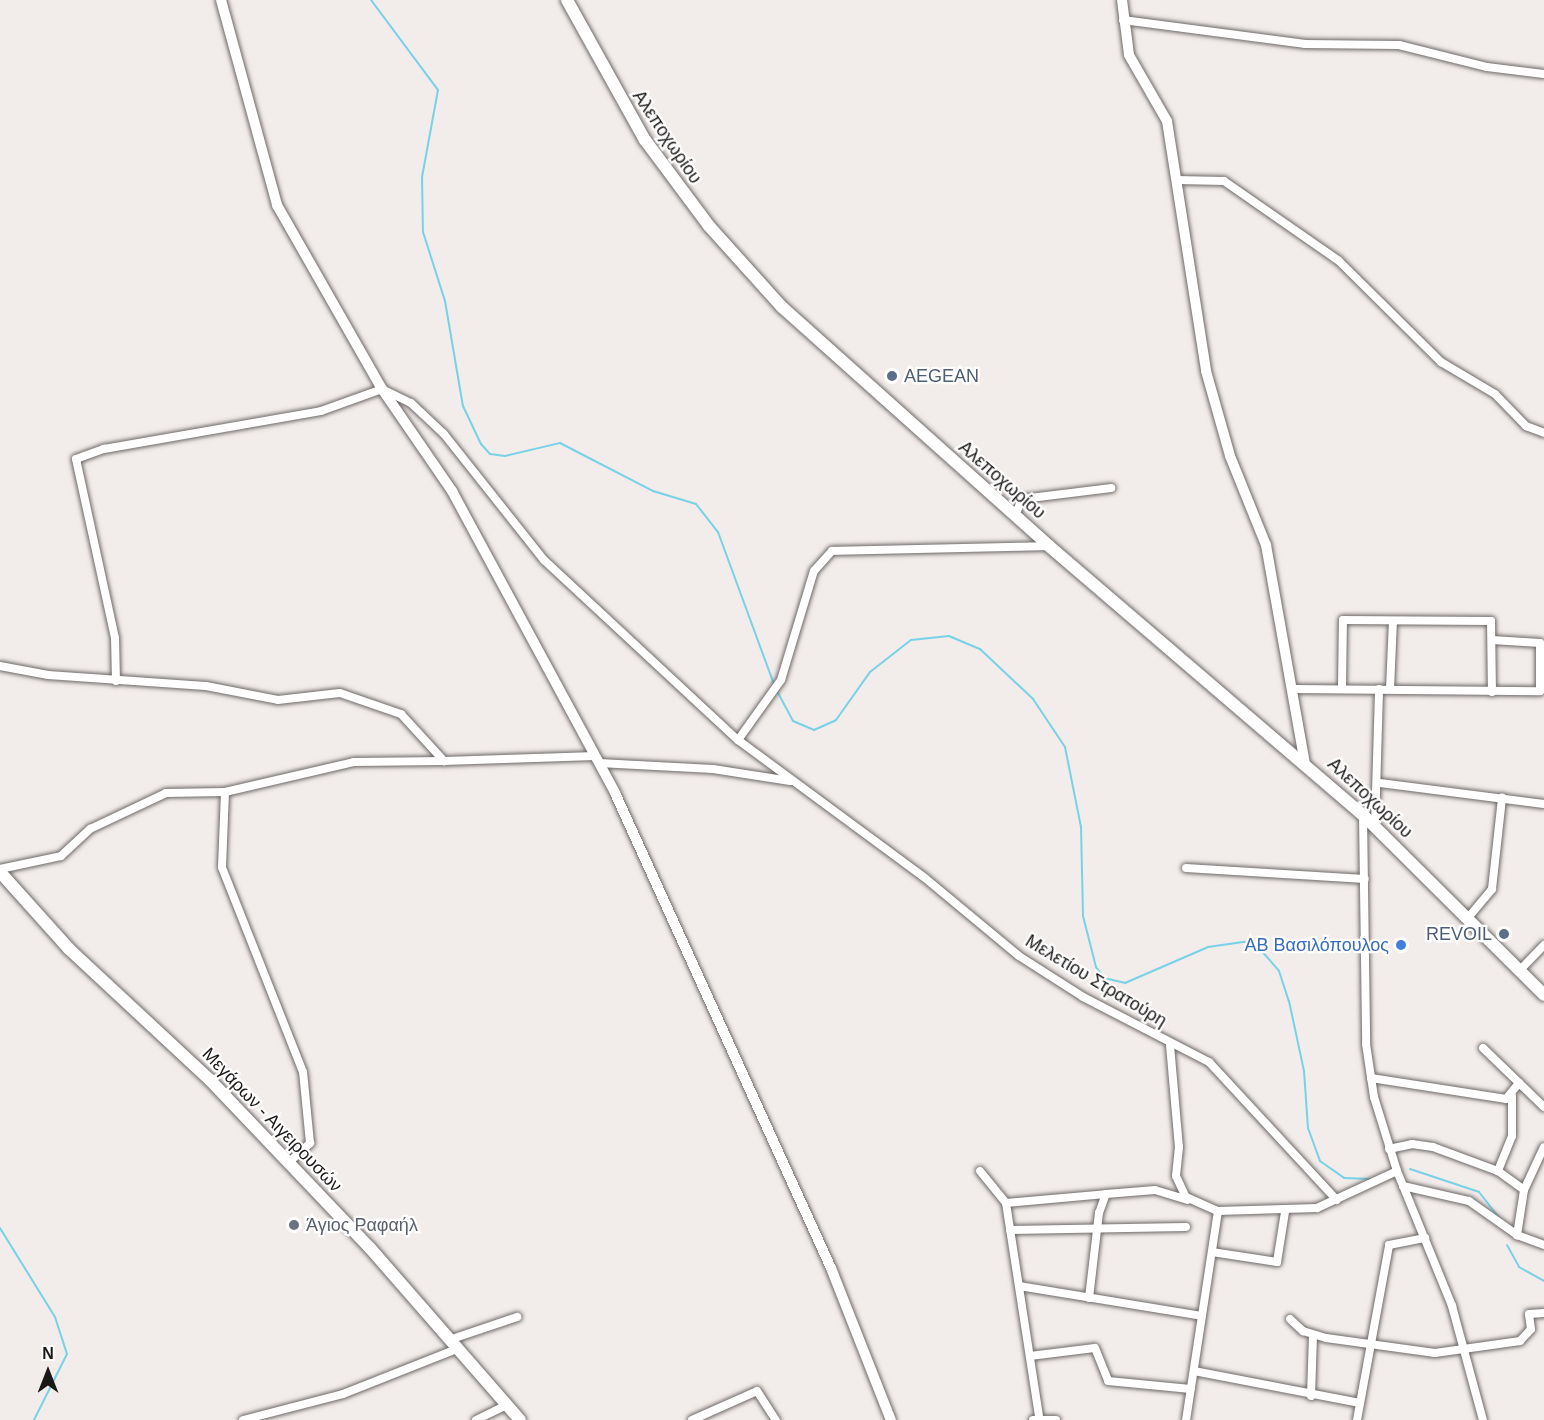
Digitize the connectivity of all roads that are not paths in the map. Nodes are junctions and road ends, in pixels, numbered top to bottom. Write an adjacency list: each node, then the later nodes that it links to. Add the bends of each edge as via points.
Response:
1 (222, 0): 7 (street, via 271,189)
2 (567, 0): 10 (main road, Αλεποχωρίου, via 645,140 734,256 806,329)
3 (1122, 0): 4 (street)
4 (1123, 20): 5 (street, via 1299,43 1404,45 1487,67); 6 (street, via 1130,57 1165,115)
5 (1544, 74)
6 (1177, 180): 8 (street, via 1224,182 1339,261 1441,362 1495,394 1526,426); 17 (street, via 1206,371 1230,456 1266,545)
7 (382, 389): 15 (street, via 312,413 104,449 76,459 115,638); 21 (street, Μελετίου Στρατούρη, via 411,403 444,434 544,560); 22 (street, via 452,491)
8 (1544, 433)
9 (1111, 488): 10 (street, via 1022,500)
10 (1015, 516): 11 (main road, Αλεποχωρίου)
11 (1049, 546): 21 (street, via 832,550 814,571 781,680); 24 (main road, Αλεποχωρίου)
12 (1393, 621): 13 (street, via 1491,621); 16 (street, via 1343,620); 19 (street)
13 (1492, 640): 20 (street); 20 (street, via 1538,641 1542,648 1540,691)
14 (0, 666): 15 (street)
15 (116, 681): 23 (street, via 206,686 291,701 340,693 365,706 401,714)
16 (1342, 688): 17 (street); 18 (street)
17 (1294, 689): 24 (street)
18 (1379, 689): 19 (street); 26 (street)
19 (1390, 689): 20 (street)
20 (1492, 692)
21 (738, 740): 25 (street, Μελετίου Στρατούρη)
22 (597, 759): 23 (street); 25 (street, via 713,769); 88 (street, via 831,1268)
23 (444, 761): 27 (street, via 354,762)
24 (1305, 763): 30 (main road, Αλεποχωρίου)
25 (794, 782): 39 (street, Μελετίου Στρατούρη, via 925,878 1019,956)
26 (1380, 783): 28 (street); 31 (street)
27 (225, 792): 33 (street, via 166,793 90,829 61,856); 47 (street, via 222,867 302,1068 310,1143)
28 (1502, 798): 29 (street); 35 (street, via 1492,889)
29 (1544, 804)
30 (1363, 815): 31 (main road, Αλεποχωρίου); 34 (street)
31 (1375, 826): 35 (main road, Αλεποχωρίου)
32 (1186, 868): 34 (street)
33 (0, 870): 47 (main road, Μεγάρων - Αιγειρουσών, via 69,949 180,1051)
34 (1365, 879): 41 (street)
35 (1467, 919): 37 (main road, Αλεποχωρίου)
36 (1544, 945): 37 (street)
37 (1519, 971): 38 (main road)
38 (1544, 994)
39 (1170, 1045): 54 (street, Μελετίου Στρατούρη, via 1215,1067); 55 (street, via 1179,1147 1176,1176 1181,1192)
40 (1483, 1048): 42 (street)
41 (1371, 1078): 43 (street, via 1496,1098); 46 (street)
42 (1519, 1083): 43 (street); 44 (street)
43 (1512, 1096): 50 (street, via 1512,1136)
44 (1544, 1107)
45 (1544, 1147): 52 (street)
46 (1389, 1149): 49 (street); 50 (street, via 1412,1144 1433,1148)
47 (288, 1163): 74 (main road, Μεγάρων - Αιγειρουσών)
48 (980, 1171): 56 (street)
49 (1396, 1171): 51 (street); 54 (street)
50 (1498, 1171): 52 (street)
51 (1403, 1186): 62 (street, via 1469,1201); 63 (street)
52 (1524, 1190): 62 (street)
53 (1106, 1194): 55 (street, via 1155,1190); 56 (street); 59 (street)
54 (1337, 1200): 58 (street)
55 (1194, 1202): 57 (street)
56 (1006, 1203): 61 (street)
57 (1218, 1210): 58 (street); 65 (street)
58 (1285, 1212): 65 (street, via 1277,1262)
59 (1098, 1227): 60 (street); 61 (street); 67 (street)
60 (1186, 1227)
61 (1010, 1230): 66 (street)
62 (1517, 1234): 64 (street)
63 (1425, 1238): 73 (street, via 1389,1245); 75 (street)
64 (1544, 1245)
65 (1212, 1252): 69 (street)
66 (1018, 1286): 67 (street); 76 (street)
67 (1089, 1298): 69 (street)
68 (1544, 1313): 75 (street, via 1529,1314 1531,1329 1520,1341)
69 (1202, 1316): 77 (street)
70 (517, 1317): 74 (street)
71 (1290, 1319): 72 (street)
72 (1313, 1335): 73 (street); 79 (street)
73 (1369, 1341): 75 (street, via 1435,1353); 80 (street)
74 (455, 1343): 81 (main road, Μεγάρων - Αιγειρουσών); 83 (street, via 343,1394)
75 (1463, 1351): 92 (street)
76 (1030, 1356): 78 (street, via 1095,1348 1108,1381); 82 (street)
77 (1194, 1371): 78 (street); 79 (street, via 1291,1387)
78 (1191, 1389): 90 (street)
79 (1311, 1396): 80 (street)
80 (1360, 1403): 91 (street)
81 (507, 1405): 84 (street); 85 (main road, Μεγάρων - Αιγειρουσών)
82 (1036, 1419): 89 (street)
83 (243, 1420)
84 (476, 1420)
85 (520, 1420)
86 (692, 1420): 87 (street, via 757,1391)
87 (776, 1420)
88 (891, 1420)
89 (1056, 1420)
90 (1186, 1420)
91 (1357, 1420)
92 (1483, 1420)

